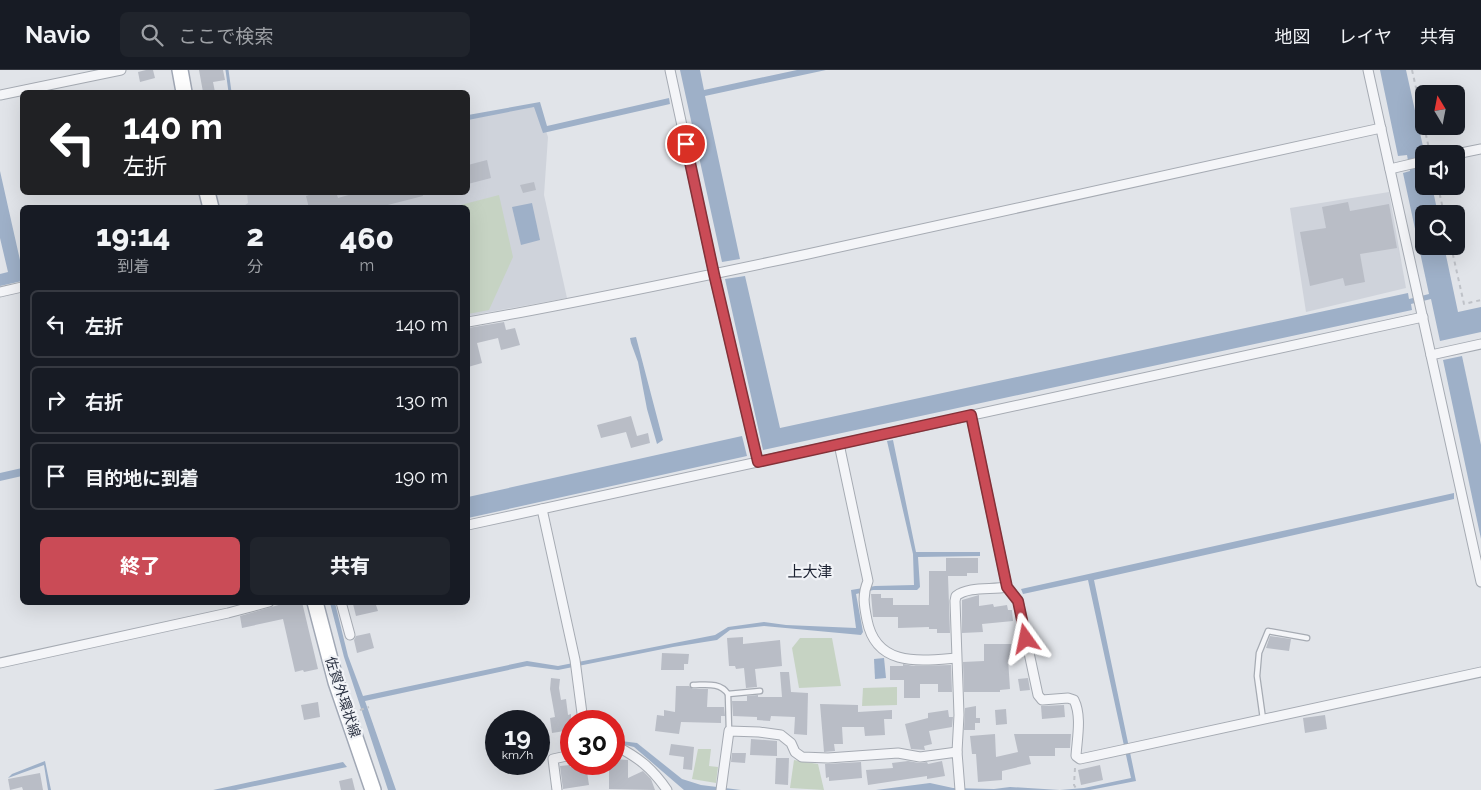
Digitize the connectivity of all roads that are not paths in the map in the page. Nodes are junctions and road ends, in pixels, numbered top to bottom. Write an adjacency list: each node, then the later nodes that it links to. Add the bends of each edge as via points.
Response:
1 (121, 70): 5 (street)
2 (180, 70): 6 (main road)
3 (670, 70): 14 (street)
4 (1368, 70): 9 (street)
5 (24, 90)
6 (184, 90)
7 (20, 91): 8 (street)
8 (0, 95)
9 (1381, 128): 13 (street); 14 (street)
10 (1481, 149): 11 (street)
11 (1465, 152)
12 (1415, 163): 13 (street)
13 (1390, 169): 17 (street)
14 (714, 274): 18 (street); 23 (street)
15 (20, 287): 16 (street)
16 (0, 292)
17 (1423, 317): 20 (street); 21 (street)
18 (470, 322)
19 (1481, 344): 20 (street)
20 (1431, 355): 26 (street)
21 (971, 415): 22 (street); 27 (street)
22 (839, 444): 23 (street); 33 (street, via 868,581 863,595 868,626 876,641 888,654 903,659)
23 (758, 462): 24 (street)
24 (542, 509): 25 (street); 39 (street)
25 (470, 525)
26 (1481, 582)
27 (1007, 587): 33 (street, via 963,591 956,596); 40 (street, via 1018,601 1038,695 1042,700 1068,698 1077,705 1076,756 1080,759)
28 (258, 605): 34 (street)
29 (316, 605): 47 (main road, 佐賀外環状線, via 336,682)
30 (342, 605): 31 (street)
31 (350, 635)
32 (1307, 638): 40 (lane, via 1268,631 1259,654 1257,676)
33 (956, 658): 43 (street)
34 (0, 663)
35 (1481, 672): 40 (street)
36 (693, 685): 38 (lane, via 718,685)
37 (760, 691): 38 (lane)
38 (728, 694): 41 (lane)
39 (581, 710)
40 (1264, 719)
41 (729, 731): 43 (street, via 781,735 802,757 898,753 920,757); 45 (street)
42 (625, 751): 49 (street, via 656,774)
43 (957, 752): 46 (street)
44 (560, 757): 48 (street, via 553,759)
45 (721, 787)
46 (960, 787)
47 (373, 790)
48 (557, 790)
49 (667, 790)

